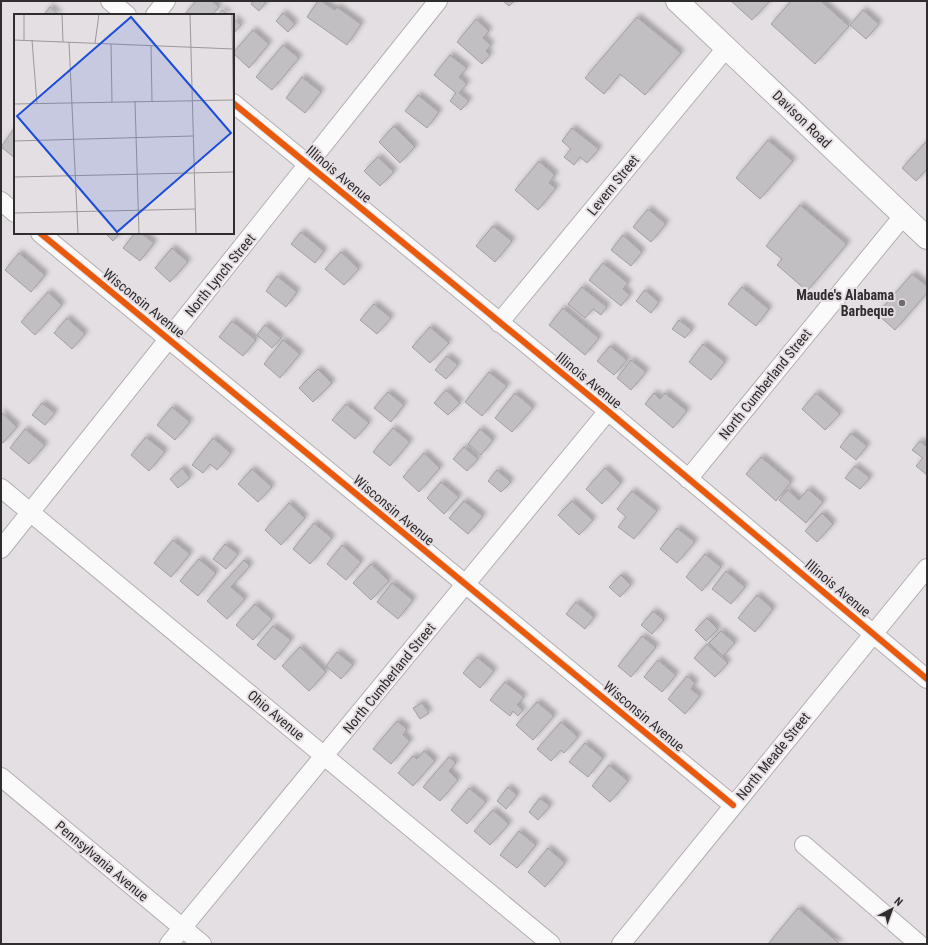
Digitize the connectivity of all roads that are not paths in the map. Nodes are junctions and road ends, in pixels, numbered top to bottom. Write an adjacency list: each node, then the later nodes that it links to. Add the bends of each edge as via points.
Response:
1 (110, 1): 5 (street)
2 (166, 1): 6 (street)
3 (438, 1): 9 (street, North Lynch Street)
4 (677, 1): 7 (main road, Davison Road)
5 (126, 14)
6 (156, 14)
7 (727, 47): 12 (main road, Davison Road); 15 (street, Levern Street)
8 (234, 104): 9 (street, Illinois Avenue)
9 (308, 165): 15 (street, Illinois Avenue); 16 (street, North Lynch Street)
10 (1, 201): 11 (street)
11 (14, 211)
12 (904, 215): 14 (main road, Davison Road); 18 (street, North Cumberland Street)
13 (41, 234): 16 (street, Wisconsin Avenue)
14 (927, 238)
15 (499, 323): 17 (street, Illinois Avenue)
16 (169, 339): 20 (street, North Lynch Street); 23 (street, Wisconsin Avenue)
17 (608, 411): 18 (street, Illinois Avenue); 23 (street, North Cumberland Street)
18 (688, 479): 24 (street, Illinois Avenue)
19 (1, 488): 20 (street, Ohio Avenue)
20 (30, 512): 21 (street, North Lynch Street); 26 (street, Ohio Avenue)
21 (1, 549)
22 (927, 568): 24 (street, North Meade Street)
23 (465, 584): 26 (street, North Cumberland Street); 28 (street, Wisconsin Avenue)
24 (873, 633): 25 (street, Illinois Avenue); 28 (street, North Meade Street)
25 (927, 679)
26 (325, 756): 30 (street, North Cumberland Street); 33 (street, Ohio Avenue)
27 (1, 777): 30 (street, Pennsylvania Avenue)
28 (733, 805): 34 (street, North Meade Street)
29 (804, 845): 35 (street)
30 (182, 928): 31 (street, North Cumberland Street); 32 (street, Pennsylvania Avenue)
31 (169, 944)
32 (202, 944)
33 (551, 944)
34 (621, 944)
35 (919, 944)

